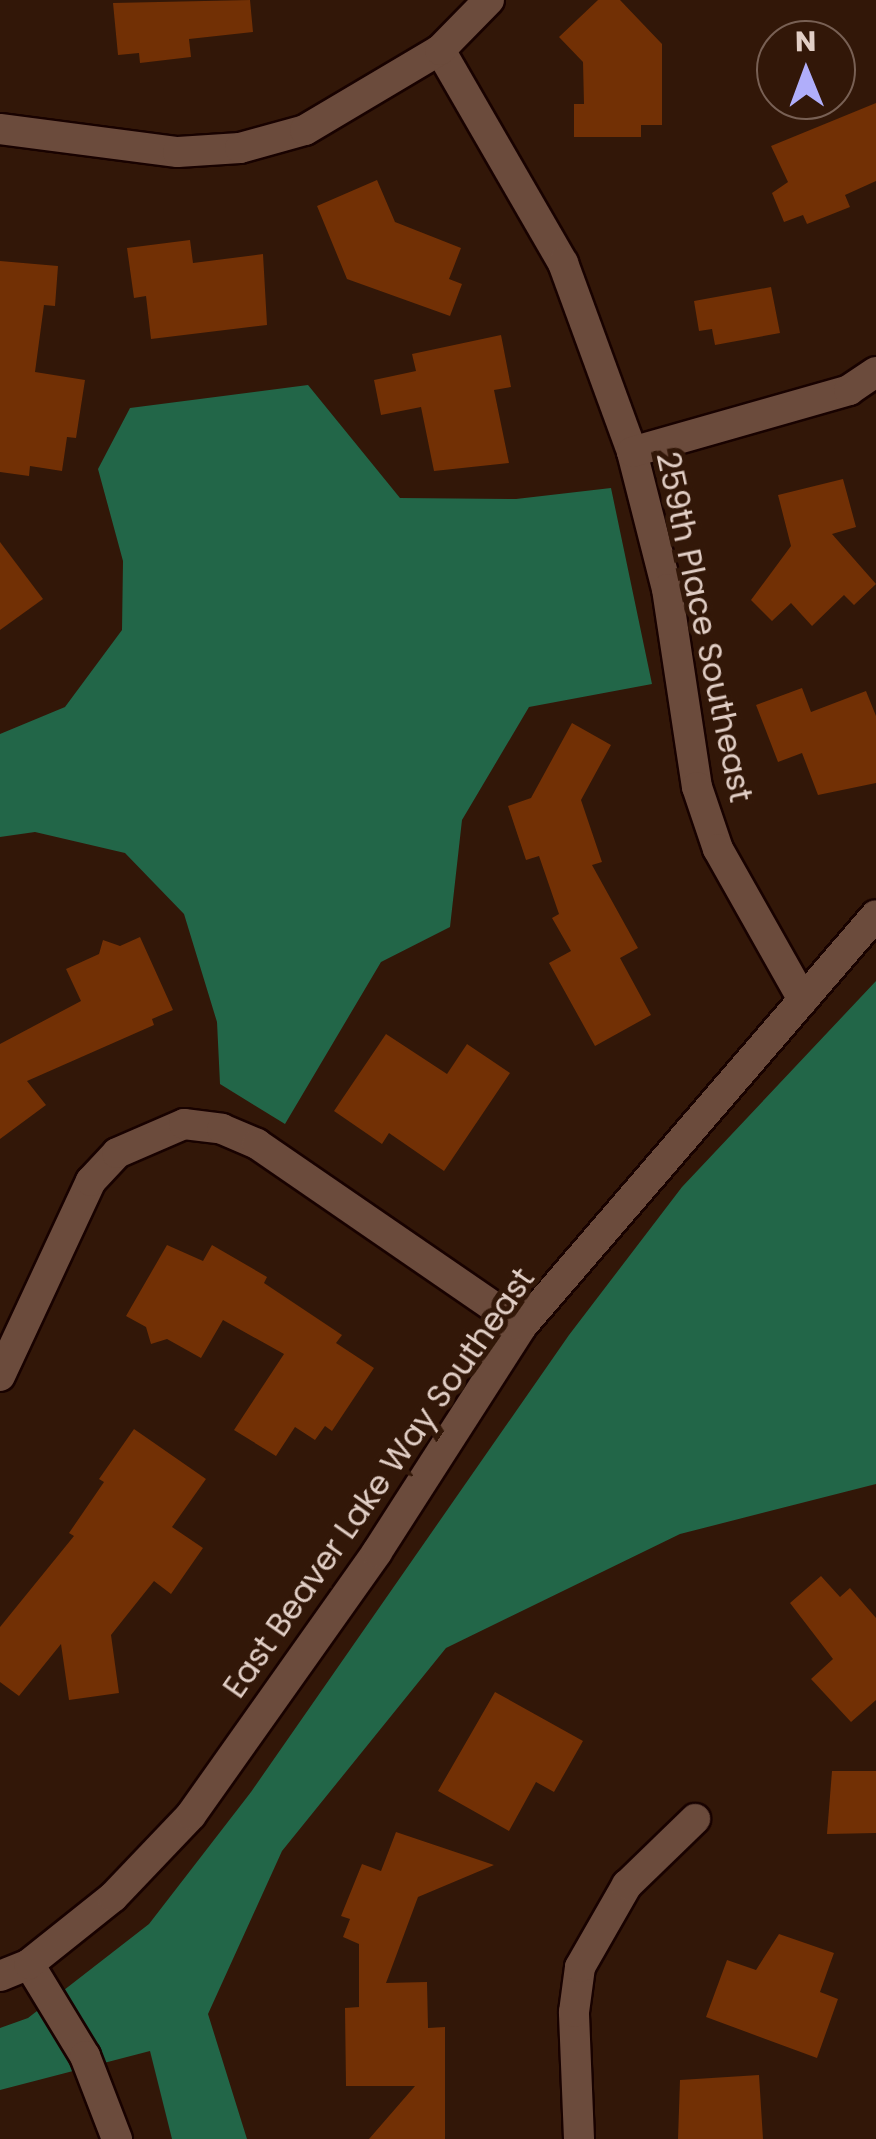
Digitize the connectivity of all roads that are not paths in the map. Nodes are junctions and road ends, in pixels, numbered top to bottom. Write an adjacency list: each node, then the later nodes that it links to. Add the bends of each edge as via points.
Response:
1 (489, 0): 2 (street)
2 (440, 50): 3 (street, via 305,130 240,148 178,152); 5 (street, 259th Place Southeast, via 563,263)
3 (0, 129)
4 (876, 372): 5 (street, via 849,390)
5 (632, 452): 7 (street, 259th Place Southeast, via 667,590 697,787 718,849)
6 (876, 916): 7 (street, East Beaver Lake Way Southeast)
7 (803, 1000): 8 (street, East Beaver Lake Way Southeast)
8 (522, 1326): 9 (street, via 257,1144 222,1128 184,1124 117,1153 91,1181); 11 (street, East Beaver Lake Way Southeast, via 377,1552 190,1815 113,1897)
9 (0, 1376)
10 (695, 1820): 14 (street, via 627,1885 580,1967 574,2012)
11 (30, 1964): 12 (street, East Beaver Lake Way Southeast); 13 (street, via 85,2056)
12 (0, 1976)
13 (117, 2139)
14 (579, 2139)

